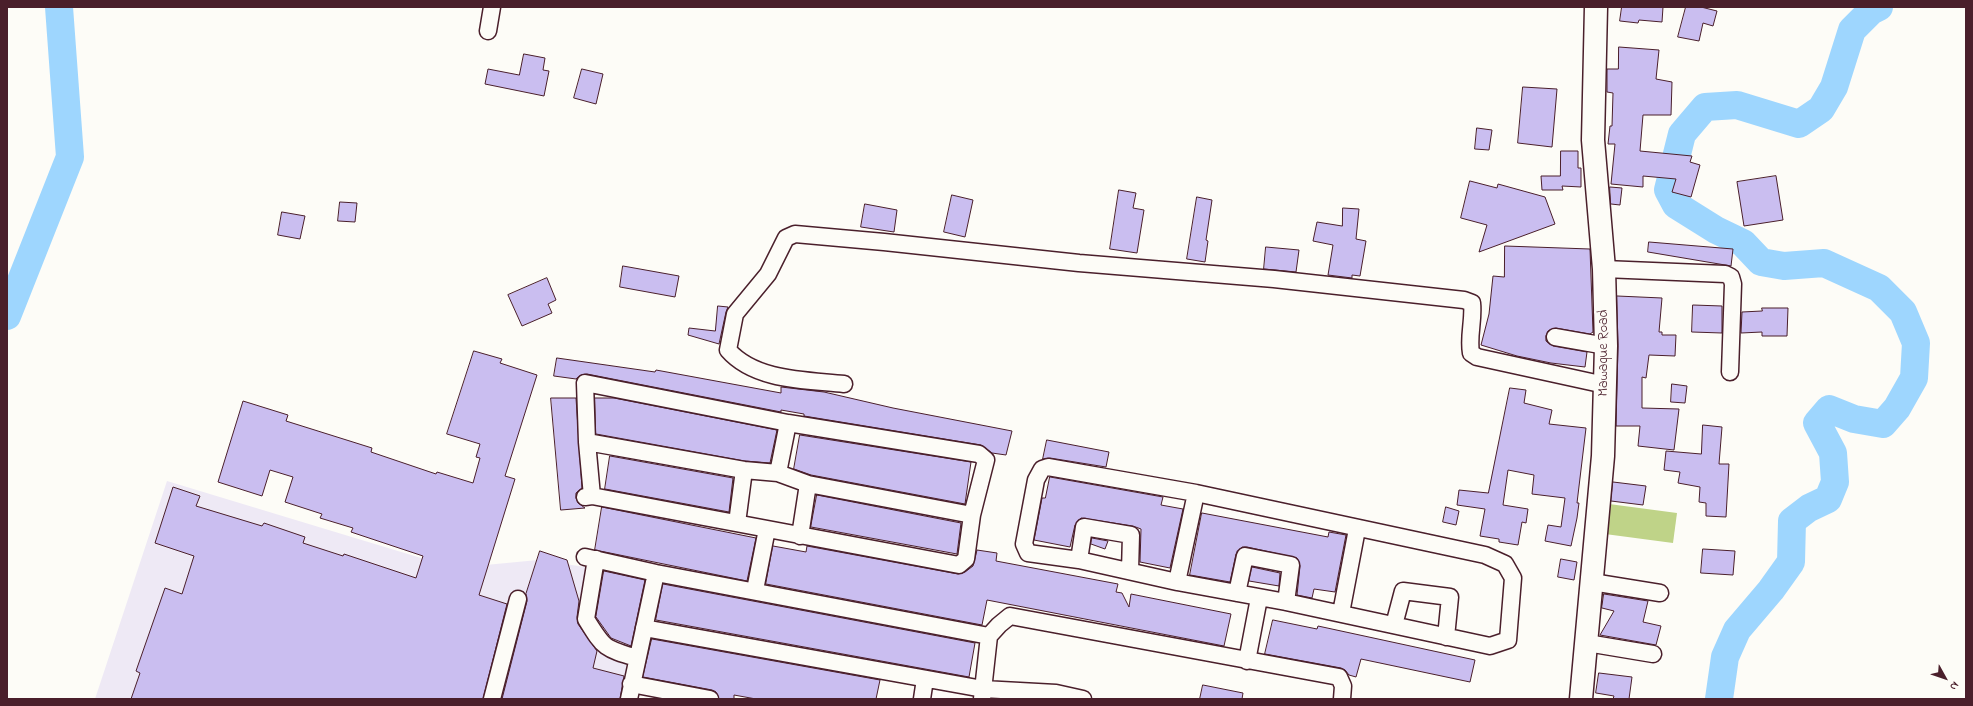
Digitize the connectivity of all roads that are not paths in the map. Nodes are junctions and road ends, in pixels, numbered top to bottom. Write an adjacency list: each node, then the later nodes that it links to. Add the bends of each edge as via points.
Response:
1 (492, 7): 3 (street)
2 (1596, 7): 4 (main road, Mawaque Road, via 1593,140)
3 (488, 31)
4 (1604, 269): 6 (main road, Mawaque Road); 7 (street, via 1725,274 1731,278 1733,284)
5 (1555, 337): 6 (street)
6 (1606, 346): 9 (main road, Mawaque Road)
7 (1730, 372)
8 (844, 384): 9 (street, via 776,376 749,366 735,358 728,350 735,314 768,274 786,238 795,234 1079,263 1274,279 1464,300 1472,303 1471,352 1478,357)
9 (1605, 385): 25 (main road, Mawaque Road, via 1604,456)
10 (788, 423): 11 (street, via 585,383); 13 (street); 16 (street, via 979,454 986,460)
11 (587, 442): 12 (street); 17 (street, via 589,497)
12 (744, 470): 13 (street); 17 (street)
13 (778, 473): 14 (street)
14 (808, 484): 16 (street); 20 (street)
15 (1196, 494): 19 (street); 21 (street, via 1048,467 1042,469 1036,480 1024,544 1028,552); 24 (street)
16 (972, 515): 20 (street, via 966,559 959,565)
17 (737, 523): 18 (street)
18 (767, 529): 20 (street); 26 (street)
19 (1357, 529): 32 (street); 36 (street, via 1485,555 1505,564 1513,578 1508,640 1490,646)
20 (800, 536)
21 (1079, 560): 22 (street); 22 (street, via 1084,527 1131,535)
22 (1130, 571): 24 (street)
23 (656, 573): 26 (street); 34 (street); 39 (street, via 590,558 586,619 601,643 611,650)
24 (1177, 582): 27 (street)
25 (1592, 582): 28 (street); 37 (main road, Mawaque Road)
26 (754, 590): 35 (street)
27 (1237, 593): 29 (street); 31 (street, via 1245,556 1291,565)
28 (1660, 593)
29 (1259, 598): 31 (street); 40 (street)
30 (518, 599): 45 (street)
31 (1286, 602): 32 (street)
32 (1341, 613): 33 (street)
33 (1394, 625): 36 (street); 36 (street, via 1403,591 1450,597)
34 (644, 628): 39 (street); 41 (street)
35 (989, 636): 40 (street, via 1010,616); 43 (street)
36 (1446, 637)
37 (1587, 643): 38 (street); 50 (main road, Mawaque Road)
38 (1653, 654)
39 (637, 658): 42 (street)
40 (1247, 661): 49 (street, via 1339,677 1343,686)
41 (925, 679): 43 (street); 47 (street)
42 (630, 692): 46 (street)
43 (983, 694): 44 (street)
44 (1055, 696): 48 (street)
45 (492, 699)
46 (710, 699)
47 (922, 699)
48 (1083, 699)
49 (1342, 699)
50 (1581, 699)

